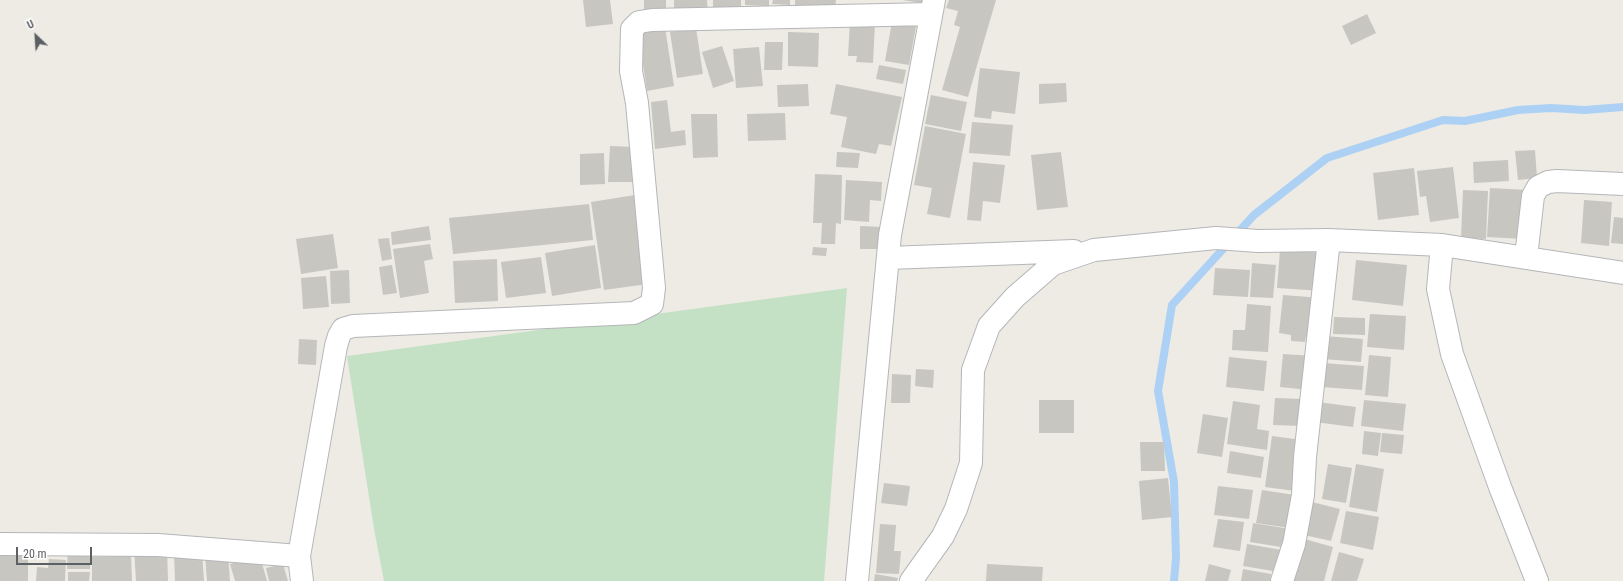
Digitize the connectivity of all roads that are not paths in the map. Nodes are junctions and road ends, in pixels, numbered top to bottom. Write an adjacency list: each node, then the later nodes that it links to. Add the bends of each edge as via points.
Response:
1 (932, 7): 7 (street, via 890,235); 10 (street, via 639,22 632,30 631,71 637,103 654,288 652,304 634,313 353,326 343,329 336,346)
2 (1623, 184): 6 (street, via 1557,181 1538,187 1533,196)
3 (1329, 240): 4 (street); 5 (street, via 1258,241 1216,238); 14 (street, via 1303,495 1294,544)
4 (1442, 245): 6 (street); 15 (street, via 1438,289 1452,354)
5 (1094, 250): 7 (street); 13 (street, via 1053,264 1015,297 989,326 973,370 971,463 956,509 943,536)
6 (1526, 257): 8 (street)
7 (888, 258): 12 (street)
8 (1623, 273)
9 (0, 544): 10 (street, via 158,545)
10 (299, 556): 11 (street)
11 (302, 581)
12 (857, 581)
13 (911, 581)
14 (1282, 581)
15 (1536, 581)

